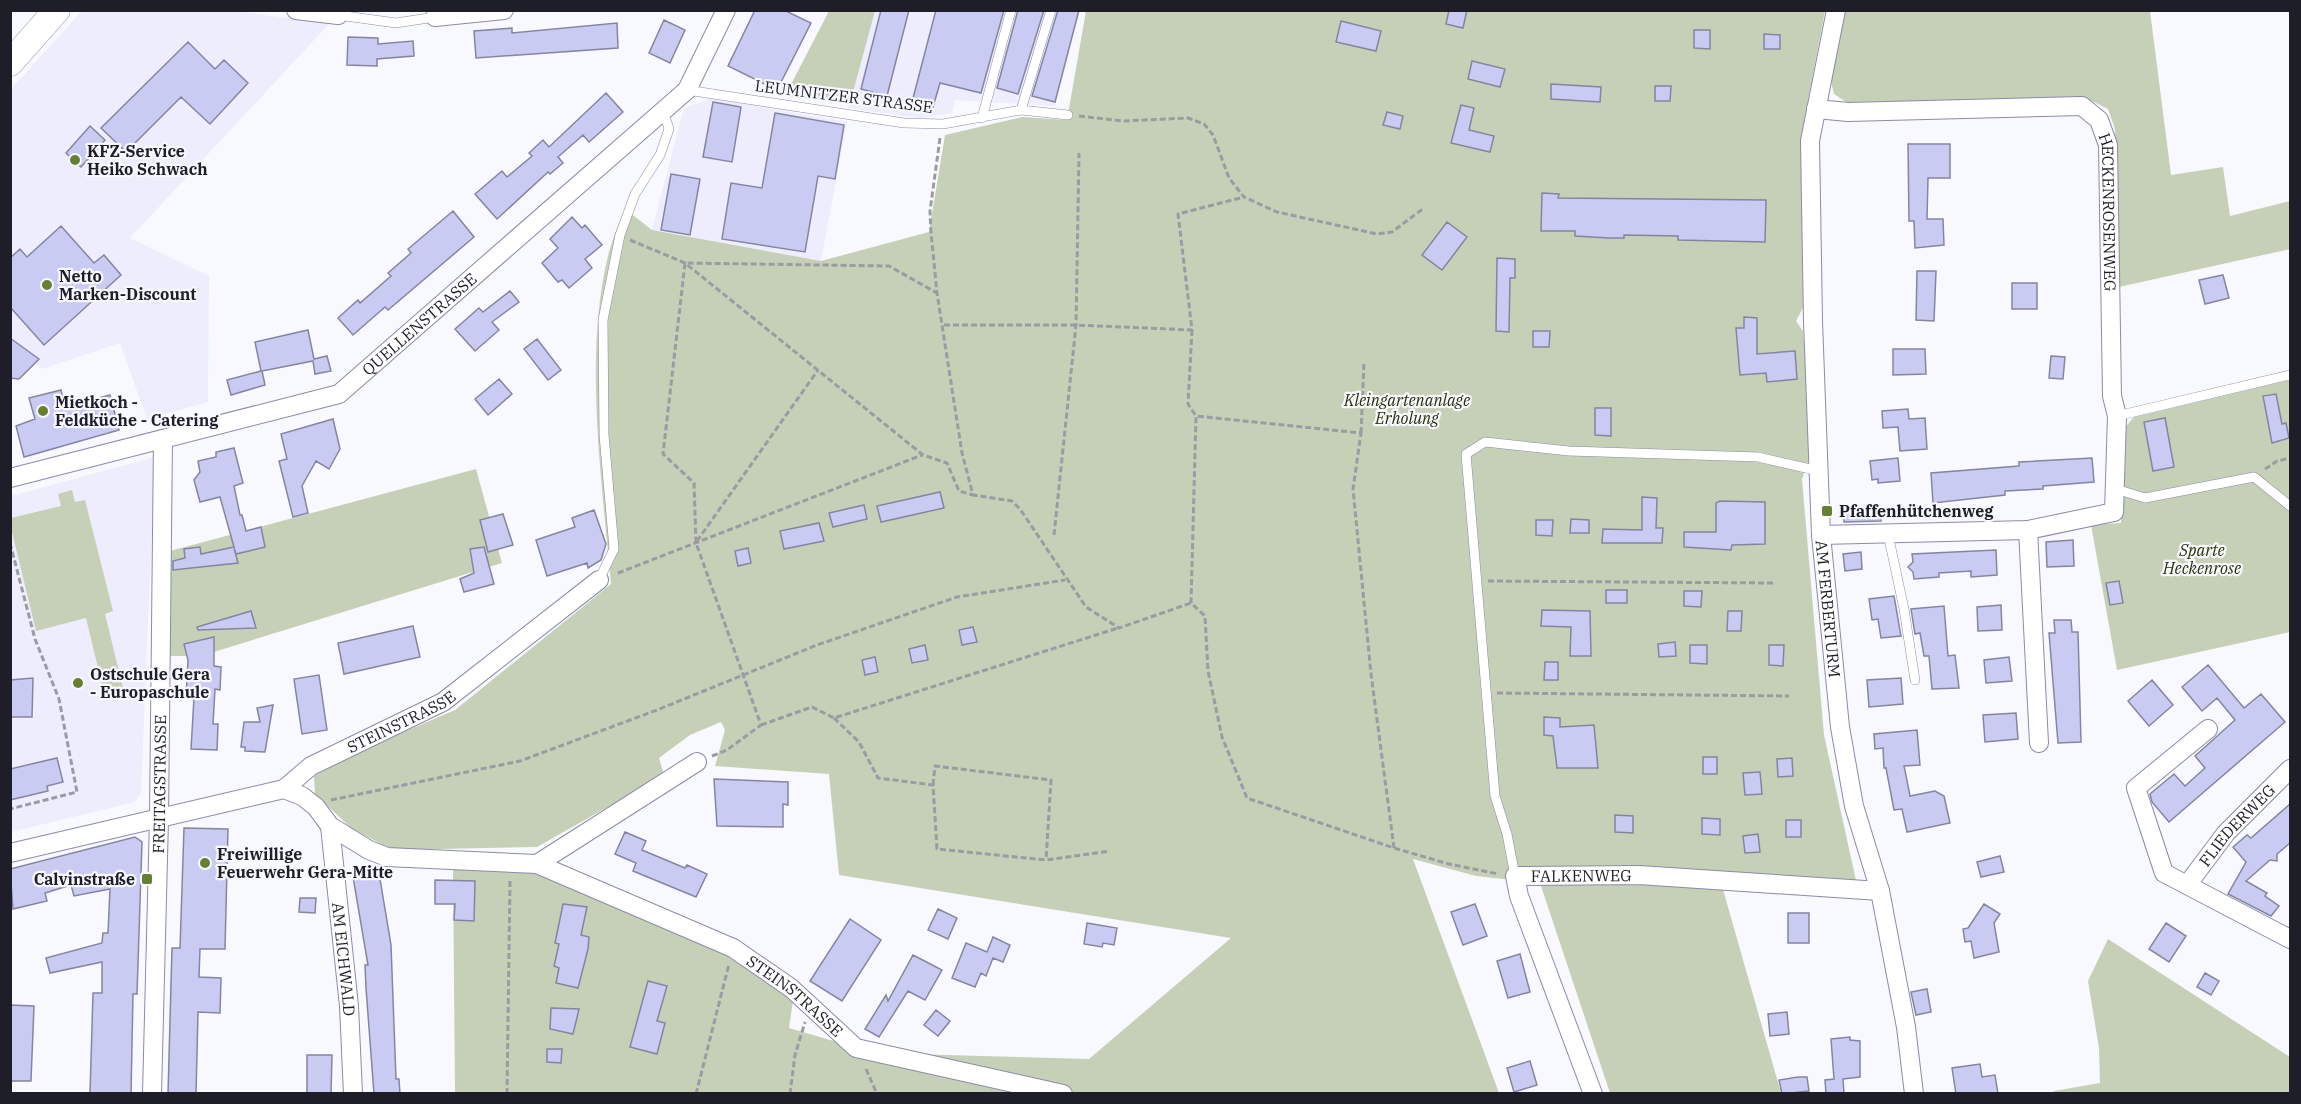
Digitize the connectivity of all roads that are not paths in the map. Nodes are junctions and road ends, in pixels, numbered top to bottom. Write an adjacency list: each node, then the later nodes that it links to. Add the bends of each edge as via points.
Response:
1 (57, 10): 10 (main road)
2 (296, 10): 8 (street)
3 (504, 10): 9 (street)
4 (726, 10): 11 (street, QUELLENSTRASSE)
5 (1011, 10): 16 (lane)
6 (1051, 10): 14 (lane)
7 (1836, 10): 12 (street, AM FERBERTURM)
8 (339, 13): 9 (lane, via 396,23)
9 (435, 17)
10 (10, 63)
11 (687, 90): 13 (street, QUELLENSTRASSE); 16 (lane, LEUMNITZER STRASSE, via 904,123 943,124)
12 (1816, 109): 18 (street, HECKENROSENWEG, via 1848,112 2082,106 2099,120 2108,145 2112,396); 20 (street, AM FERBERTURM, via 1810,141 1809,189)
13 (663, 110): 19 (street, QUELLENSTRASSE, via 339,394); 27 (lane, via 669,129 660,155 635,194 620,236 603,320 604,435 614,549)
14 (1022, 110): 15 (lane, LEUMNITZER STRASSE); 16 (lane, LEUMNITZER STRASSE)
15 (1068, 115)
16 (982, 118)
17 (2290, 375): 18 (lane)
18 (2116, 416): 22 (street)
19 (164, 439): 21 (street, QUELLENSTRASSE); 34 (street, FREITAGSTRASSE)
20 (1819, 471): 26 (street, AM FERBERTURM); 38 (lane, via 1758,457 1569,451 1485,442 1466,454 1495,796)
21 (10, 478)
22 (2116, 489): 23 (lane, via 2145,498 2254,477); 24 (street, via 2114,512)
23 (2290, 506)
24 (2028, 530): 25 (street); 30 (street)
25 (1888, 534): 26 (street); 28 (lane)
26 (1821, 535): 40 (street, AM FERBERTURM, via 1840,727 1854,806)
27 (599, 580): 33 (street, STEINSTRASSE, via 443,702 311,765)
28 (1915, 680)
29 (2208, 729): 39 (street, FLIEDERWEG, via 2136,788 2163,873)
30 (2040, 743)
31 (697, 762): 37 (street)
32 (2290, 769): 39 (street, FLIEDERWEG, via 2226,832)
33 (284, 789): 34 (street, STEINSTRASSE); 35 (street, STEINSTRASSE, via 316,807)
34 (159, 819): 36 (street, STEINSTRASSE); 42 (street, FREITAGSTRASSE)
35 (330, 826): 37 (street, STEINSTRASSE, via 387,857); 43 (street, AM EICHWALD, via 349,1006)
36 (10, 853)
37 (537, 864): 44 (street, STEINSTRASSE, via 733,948 791,988 856,1048)
38 (1515, 876): 40 (street, FALKENWEG, via 1639,875); 45 (street, FALKENWEG)
39 (2187, 885): 41 (street, FLIEDERWEG)
40 (1880, 891): 46 (street, AM FERBERTURM, via 1906,1027)
41 (2290, 939)
42 (152, 1094)
43 (353, 1094)
44 (1063, 1094)
45 (1593, 1094)
46 (1914, 1094)

